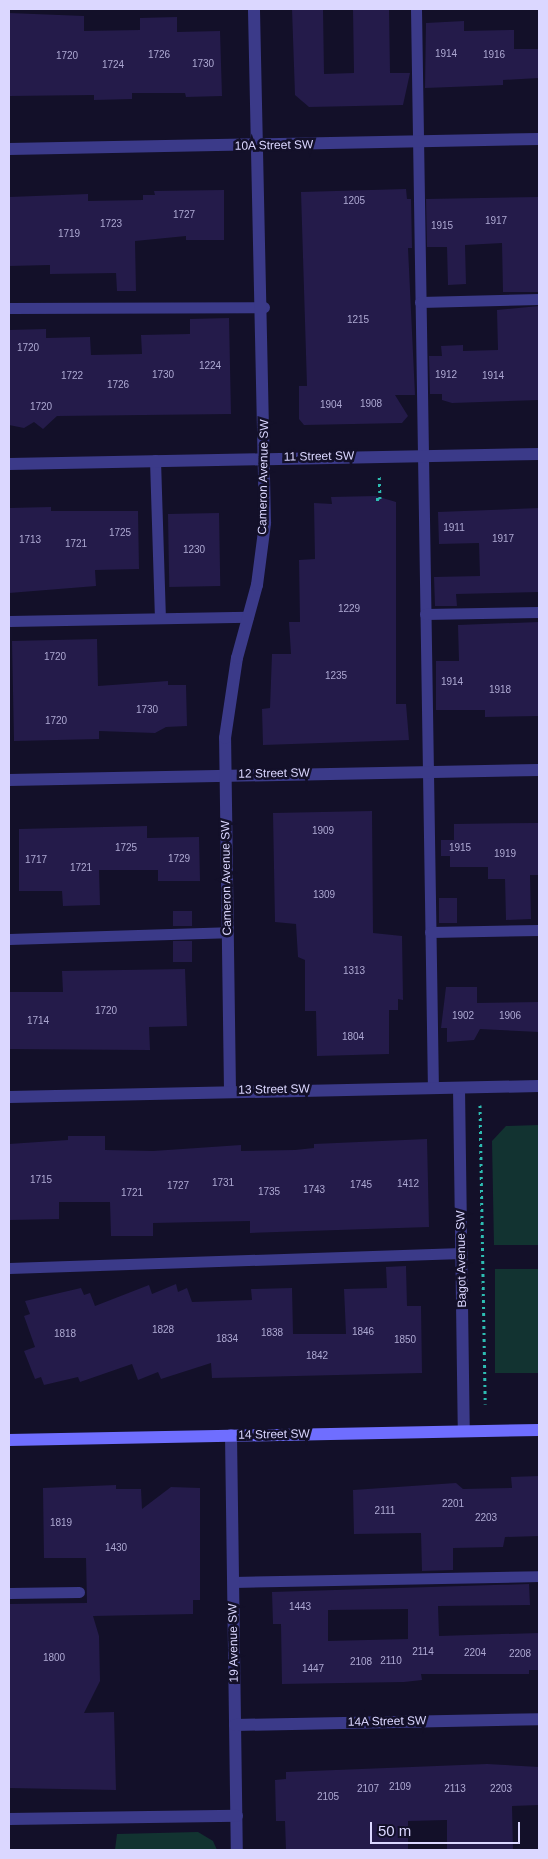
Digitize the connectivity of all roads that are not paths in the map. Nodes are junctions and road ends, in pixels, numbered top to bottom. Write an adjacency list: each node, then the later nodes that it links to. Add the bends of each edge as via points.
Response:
1 (254, 9): 5 (street, Cameron Avenue SW)
2 (416, 9): 4 (lane)
3 (539, 139): 4 (street, 10A Street SW)
4 (418, 142): 5 (street, 10A Street SW); 8 (lane)
5 (260, 147): 6 (street, 10A Street SW); 9 (street, Cameron Avenue SW)
6 (9, 149)
7 (539, 299): 8 (lane)
8 (420, 302): 12 (lane)
9 (264, 307): 10 (lane); 13 (street, Cameron Avenue SW)
10 (9, 308)
11 (539, 454): 12 (street, 11 Street SW)
12 (422, 456): 13 (street, 11 Street SW); 17 (lane)
13 (266, 457): 14 (street, 11 Street SW); 19 (street, Cameron Avenue SW, via 265,523)
14 (155, 460): 15 (street, 11 Street SW); 18 (lane)
15 (9, 464)
16 (539, 612): 17 (lane)
17 (425, 614): 22 (lane)
18 (160, 617): 19 (lane); 20 (lane)
19 (248, 617): 23 (street, Cameron Avenue SW, via 228,700)
20 (9, 621)
21 (539, 770): 22 (street, 12 Street SW)
22 (428, 772): 23 (street, 12 Street SW); 27 (lane)
23 (225, 775): 24 (street, 12 Street SW); 26 (street, Cameron Avenue SW)
24 (9, 780)
25 (539, 930): 27 (lane)
26 (228, 932): 28 (lane); 32 (street, Cameron Avenue SW)
27 (430, 932): 30 (lane)
28 (9, 939)
29 (539, 1086): 31 (street, 13 Street SW)
30 (433, 1088): 31 (street, 13 Street SW); 32 (street, 13 Street SW)
31 (459, 1088): 34 (street, Bagot Avenue SW)
32 (230, 1091): 33 (street, 13 Street SW)
33 (9, 1097)
34 (462, 1253): 35 (lane); 37 (street, Bagot Avenue SW)
35 (9, 1268)
36 (539, 1430): 37 (main road, 14 Street SW)
37 (464, 1431): 38 (main road, 14 Street SW)
38 (231, 1436): 39 (main road, 14 Street SW); 41 (street, 19 Avenue SW)
39 (9, 1440)
40 (539, 1576): 41 (lane)
41 (233, 1582): 45 (street, 19 Avenue SW)
42 (79, 1592): 43 (lane)
43 (9, 1593)
44 (539, 1720): 45 (street, 14A Street SW)
45 (235, 1725): 46 (street, 19 Avenue SW)
46 (236, 1816): 47 (street); 48 (street, 19 Avenue SW)
47 (9, 1819)
48 (237, 1850)

